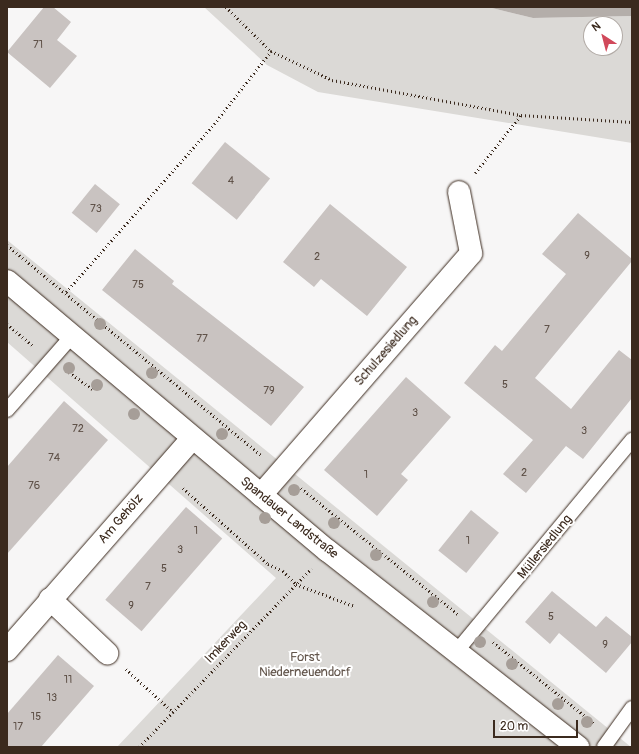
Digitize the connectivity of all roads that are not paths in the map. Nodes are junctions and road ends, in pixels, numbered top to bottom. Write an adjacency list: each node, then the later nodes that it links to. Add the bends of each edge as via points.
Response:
1 (459, 192): 7 (street, Schulzesiedlung, via 471,253)
2 (7, 281): 3 (street, Spandauer Landstraße)
3 (73, 335): 4 (lane); 5 (street, Spandauer Landstraße)
4 (7, 410)
5 (192, 438): 7 (street, Spandauer Landstraße); 8 (street, Am Gehölz)
6 (632, 440): 10 (lane, Müllersiedlung)
7 (261, 495): 10 (street, Spandauer Landstraße)
8 (50, 599): 9 (street, Am Gehölz); 11 (street)
9 (7, 650)
10 (456, 652): 14 (street, Spandauer Landstraße)
11 (107, 653)
12 (632, 708): 13 (lane)
13 (608, 742)
14 (578, 747)

